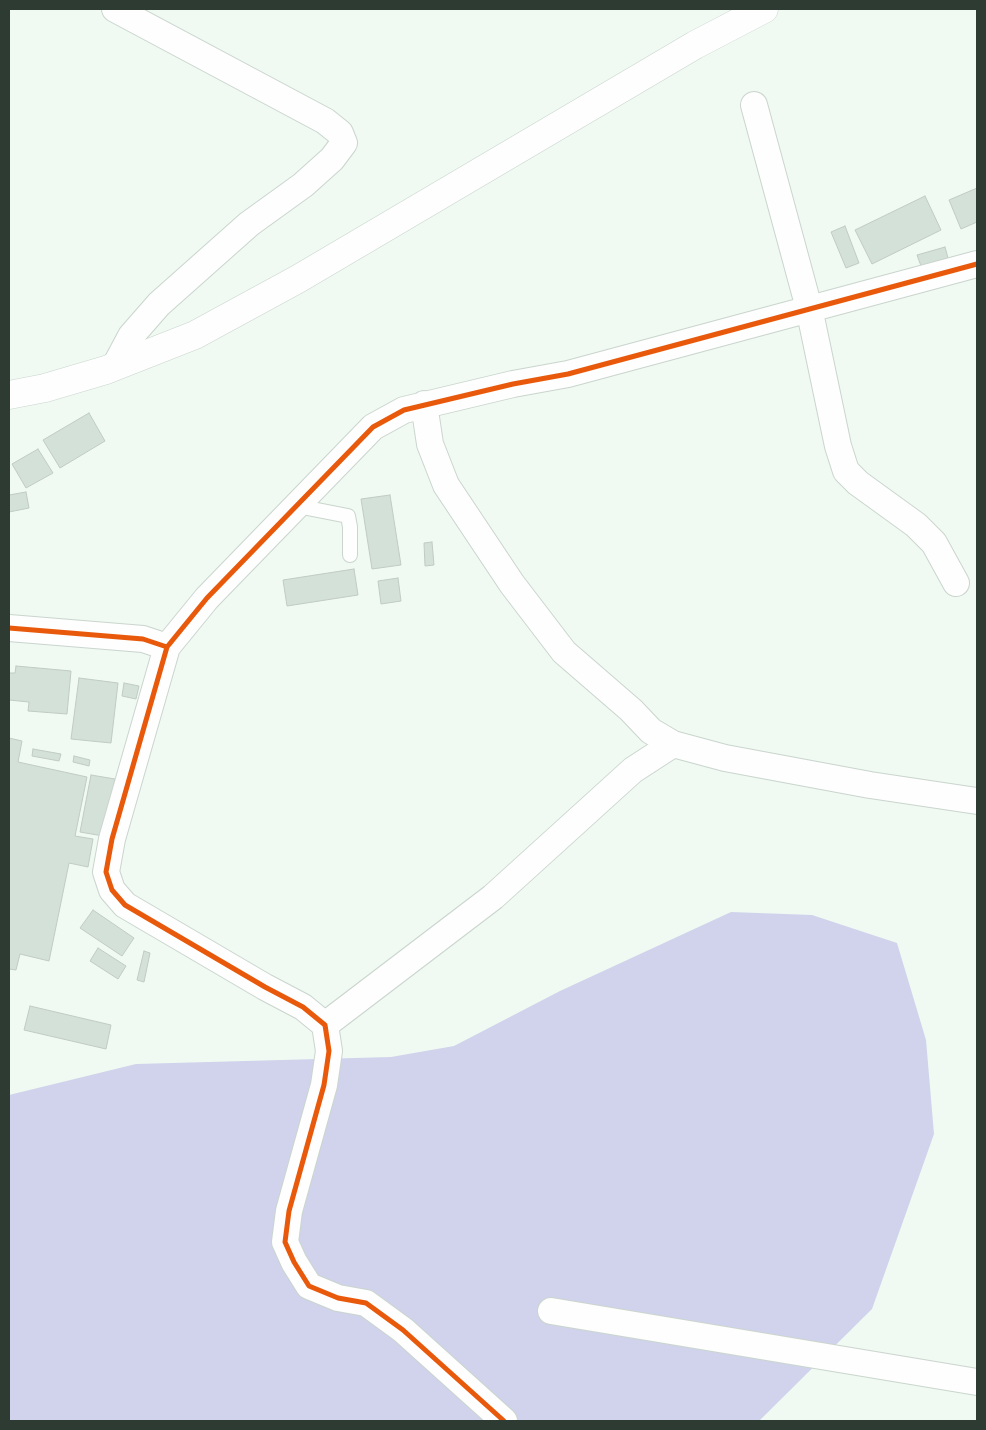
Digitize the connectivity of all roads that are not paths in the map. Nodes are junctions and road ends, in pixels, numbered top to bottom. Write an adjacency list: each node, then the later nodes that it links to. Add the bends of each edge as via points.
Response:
1 (115, 9): 6 (street, via 324,121 340,133 344,143 332,159 249,224 159,304 131,336)
2 (764, 9): 6 (street, via 695,45 298,279 195,335)
3 (754, 105): 5 (street)
4 (977, 264): 5 (street)
5 (810, 308): 8 (street, via 568,374); 11 (street, via 846,471 916,525 934,543)
6 (115, 366): 7 (street, via 45,388)
7 (9, 395)
8 (424, 404): 9 (street, via 404,410 373,427); 14 (street, via 430,444 446,485 512,584 564,652 652,731)
9 (297, 506): 10 (lane, via 348,516); 13 (street, via 207,598)
10 (350, 555)
11 (956, 583)
12 (9, 628): 13 (street, via 143,639)
13 (167, 647): 16 (street, via 112,839 106,872 112,890 125,905 303,1007)
14 (673, 744): 15 (street, via 725,758); 16 (street, via 633,770 493,897)
15 (977, 801)
16 (325, 1025): 19 (street, via 329,1051 324,1085 289,1211 285,1242 294,1262 308,1286 338,1298 366,1303 396,1325)
17 (551, 1311): 18 (street)
18 (977, 1382)
19 (504, 1421)

